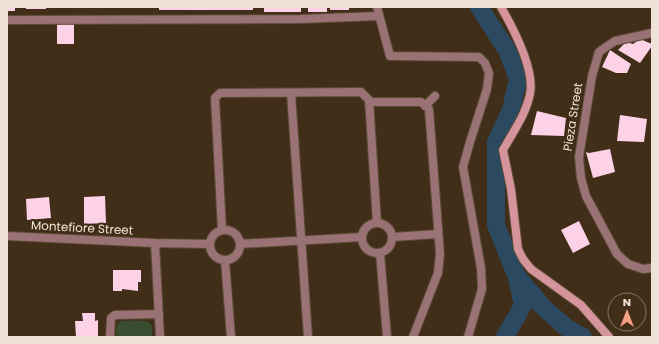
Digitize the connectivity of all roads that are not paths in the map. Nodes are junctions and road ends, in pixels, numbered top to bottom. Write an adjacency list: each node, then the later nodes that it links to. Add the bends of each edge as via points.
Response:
1 (377, 7): 3 (street)
2 (501, 7): 31 (street, via 512,26 529,69 530,93 523,116 503,150 511,189 518,249 531,269 581,305)
3 (379, 16): 4 (street, via 301,19); 30 (street, via 390,56 479,57 489,73 487,90 463,167 481,268 482,289)
4 (7, 20)
5 (652, 33): 22 (street, Pieza Street, via 615,41 599,52 592,76 579,157 586,196 617,254 628,264 642,269)
6 (291, 93): 8 (street, via 361,92); 11 (street, via 220,93 215,98); 16 (street)
7 (435, 96): 9 (street)
8 (369, 100): 9 (street, via 421,102); 10 (street)
9 (425, 106): 12 (street, via 429,109)
10 (377, 223): 14 (street, via 389,228); 15 (street, via 366,228)
11 (222, 230): 18 (street, via 213,235); 19 (street, via 232,231)
12 (438, 234): 14 (street); 29 (street, via 438,273)
13 (7, 236): 17 (street, Montefiore Street)
14 (393, 237): 20 (street, via 387,250)
15 (362, 238): 16 (street); 20 (street, via 369,250)
16 (301, 241): 19 (street); 27 (street)
17 (155, 244): 18 (street, Montefiore Street); 23 (street)
18 (210, 244): 21 (street, via 212,253)
19 (240, 244): 21 (street, via 240,249 234,257)
20 (380, 253): 28 (street)
21 (225, 260): 26 (street)
22 (652, 268)
23 (159, 314): 24 (street, via 115,315 111,318); 25 (street)
24 (110, 337)
25 (160, 337)
26 (231, 337)
27 (308, 337)
28 (387, 337)
29 (413, 337)
30 (468, 337)
31 (609, 337)

